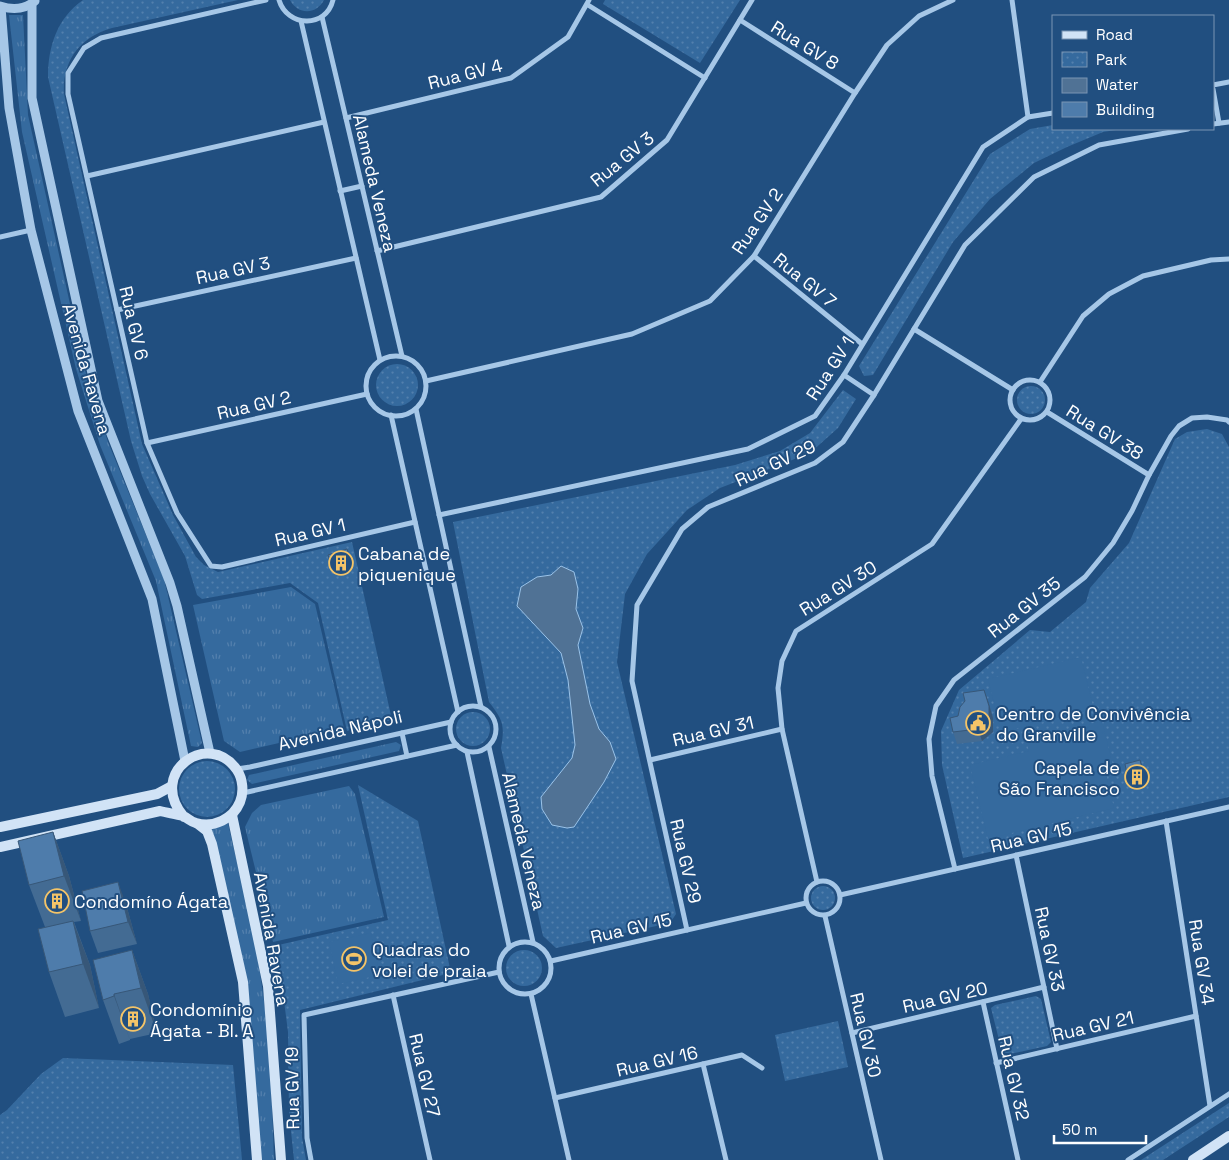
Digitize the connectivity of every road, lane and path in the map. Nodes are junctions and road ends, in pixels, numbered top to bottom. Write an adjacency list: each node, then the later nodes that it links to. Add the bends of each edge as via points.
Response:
1 (266, 0): 25 (street, Rua GV 6, via 101,38 84,48 68,73 68,94)
2 (279, 0): 12 (street, via 286,13)
3 (333, 0): 10 (street)
4 (752, 0): 11 (street, Rua GV 3)
5 (953, 0): 16 (street, Rua GV 2, via 919,16 887,45)
6 (1012, 0): 19 (street)
7 (34, 2): 9 (street, via 22,8); 63 (street, Avenida Ravena, via 32,98 98,401 170,583)
8 (588, 2): 13 (street); 20 (street, Rua GV 4, via 568,37 511,78)
9 (1, 7): 28 (street, Avenida Ravena, via 9,108)
10 (322, 17): 12 (street); 20 (street, Alameda Veneza)
11 (740, 20): 13 (street, Rua GV 3); 16 (street, Rua GV 8)
12 (301, 21): 21 (street, Alameda Veneza)
13 (705, 78): 30 (street, Rua GV 3, via 667,140 601,197)
14 (1229, 82): 15 (street)
15 (1214, 85)
16 (855, 93): 31 (street, Rua GV 2)
17 (1214, 100): 23 (street)
18 (1052, 113): 19 (street, Rua GV 1)
19 (1028, 117): 36 (street, Rua GV 1, via 982,147)
20 (346, 118): 26 (street, Alameda Veneza)
21 (324, 122): 25 (street); 27 (street, Alameda Veneza)
22 (1229, 122): 23 (street)
23 (1216, 123)
24 (1183, 130): 35 (street, Rua GV 29, via 1099,146 1034,177 965,245)
25 (87, 176): 34 (street, Rua GV 6)
26 (362, 186): 27 (street); 30 (street, Alameda Veneza)
27 (340, 191): 32 (street, Alameda Veneza)
28 (31, 230): 29 (street); 66 (street, Avenida Ravena, via 78,411 152,599)
29 (0, 237)
30 (377, 251): 37 (street, Alameda Veneza)
31 (754, 256): 36 (street, Rua GV 7); 40 (street, Rua GV 2, via 710,301 632,334)
32 (356, 258): 34 (street, Rua GV 3); 38 (street, Alameda Veneza)
33 (1229, 259): 41 (street, via 1211,260 1143,276 1109,294 1083,316)
34 (117, 310): 50 (street, Rua GV 6)
35 (914, 329): 42 (street); 44 (street, Rua GV 29)
36 (862, 344): 39 (street, Rua GV 1)
37 (402, 356): 38 (street); 40 (street, via 418,364)
38 (380, 360): 43 (street, via 368,375)
39 (844, 375): 44 (street); 52 (street, Rua GV 1, via 815,416 748,449)
40 (426, 381): 45 (street, via 425,396)
41 (1040, 382): 42 (street, via 1024,381); 46 (street, via 1050,397)
42 (1013, 390): 48 (street, via 1011,406)
43 (367, 394): 47 (street, via 376,408); 50 (street, Rua GV 2)
44 (874, 395): 65 (street, Rua GV 29, via 842,442 815,463 708,507 682,529 637,605 632,681)
45 (416, 409): 47 (street, via 400,416); 52 (street)
46 (1047, 412): 48 (street, via 1039,419); 51 (street, Rua GV 38)
47 (391, 415): 53 (street)
48 (1021, 419): 58 (street, Rua GV 30, via 932,544 796,630 782,661 778,688)
49 (1229, 422): 51 (street, Rua GV 35, via 1207,417 1192,418 1179,426)
50 (147, 443): 54 (street, Rua GV 6, via 177,513)
51 (1149, 475): 78 (street, Rua GV 35, via 1113,543 1085,577 954,680 936,706 929,739 932,776)
52 (439, 515): 55 (street)
53 (415, 522): 54 (street, Rua GV 1, via 222,567); 56 (street)
54 (211, 566)
55 (481, 707): 56 (street, via 473,706); 61 (street, via 492,715 497,728)
56 (458, 712): 57 (street)
57 (451, 722): 59 (street, Avenida Nápoli); 60 (street, via 451,734)
58 (782, 729): 65 (street, Rua GV 31); 79 (street, Rua GV 30)
59 (402, 733): 64 (street); 67 (street, Avenida Nápoli)
60 (457, 745): 62 (street); 64 (street)
61 (489, 747): 62 (street, via 475,753); 84 (street, Alameda Veneza)
62 (467, 752): 85 (street, Alameda Veneza)
63 (210, 753): 66 (main road); 67 (main road, via 229,761)
64 (407, 756): 69 (street)
65 (650, 760): 83 (street, Rua GV 29)
66 (185, 761): 68 (main road, via 178,768)
67 (237, 769): 69 (main road)
68 (172, 786): 72 (main road, via 173,798); 75 (main road, via 158,794)
69 (243, 793): 71 (main road)
70 (1229, 807): 73 (street, Rua GV 15)
71 (232, 815): 74 (main road, via 222,822); 103 (main road, Avenida Ravena, via 268,986)
72 (184, 816): 74 (main road); 76 (main road, via 160,811)
73 (1166, 821): 77 (street, Rua GV 15); 92 (street, Rua GV 34)
74 (197, 824): 102 (main road, Avenida Ravena, via 207,832 212,844 243,982)
75 (0, 828)
76 (0, 847)
77 (1016, 855): 78 (street, Rua GV 15); 88 (street, Rua GV 33)
78 (955, 869): 80 (street, Rua GV 15)
79 (817, 882): 80 (street, via 832,883); 81 (street, via 809,888)
80 (840, 896): 82 (street, via 837,909)
81 (806, 903): 82 (street, via 811,912); 83 (street, Rua GV 15)
82 (825, 916): 93 (street, Rua GV 30)
83 (687, 930): 86 (street, Rua GV 15)
84 (533, 942): 85 (street, via 516,942); 86 (street, via 541,946)
85 (509, 946): 87 (street, via 500,957)
86 (551, 961): 89 (street, via 550,978)
87 (499, 972): 89 (street, via 507,987 514,992); 90 (street)
88 (1044, 987): 91 (street, Rua GV 20); 94 (street, Rua GV 33)
89 (531, 994): 99 (street)
90 (393, 995): 104 (street, Rua GV 19, via 304,1015 307,1138); 105 (street, Rua GV 27)
91 (983, 1002): 93 (street, Rua GV 20); 95 (street, Rua GV 32)
92 (1196, 1016): 94 (street, Rua GV 21); 100 (street, Rua GV 34)
93 (852, 1033): 108 (street, Rua GV 30)
94 (1057, 1049): 95 (street, Rua GV 21)
95 (996, 1063): 109 (street, Rua GV 32)
96 (703, 1064): 97 (street, Rua GV 16, via 742,1055); 99 (street, Rua GV 16); 107 (street)
97 (762, 1068)
98 (1229, 1094): 100 (street)
99 (555, 1098): 106 (street)
100 (1210, 1106): 110 (street)
101 (1229, 1136): 111 (main road)
102 (257, 1160)
103 (281, 1160)
104 (311, 1160)
105 (430, 1160)
106 (569, 1160)
107 (726, 1160)
108 (880, 1160)
109 (1018, 1160)
110 (1128, 1160)
111 (1193, 1160)

